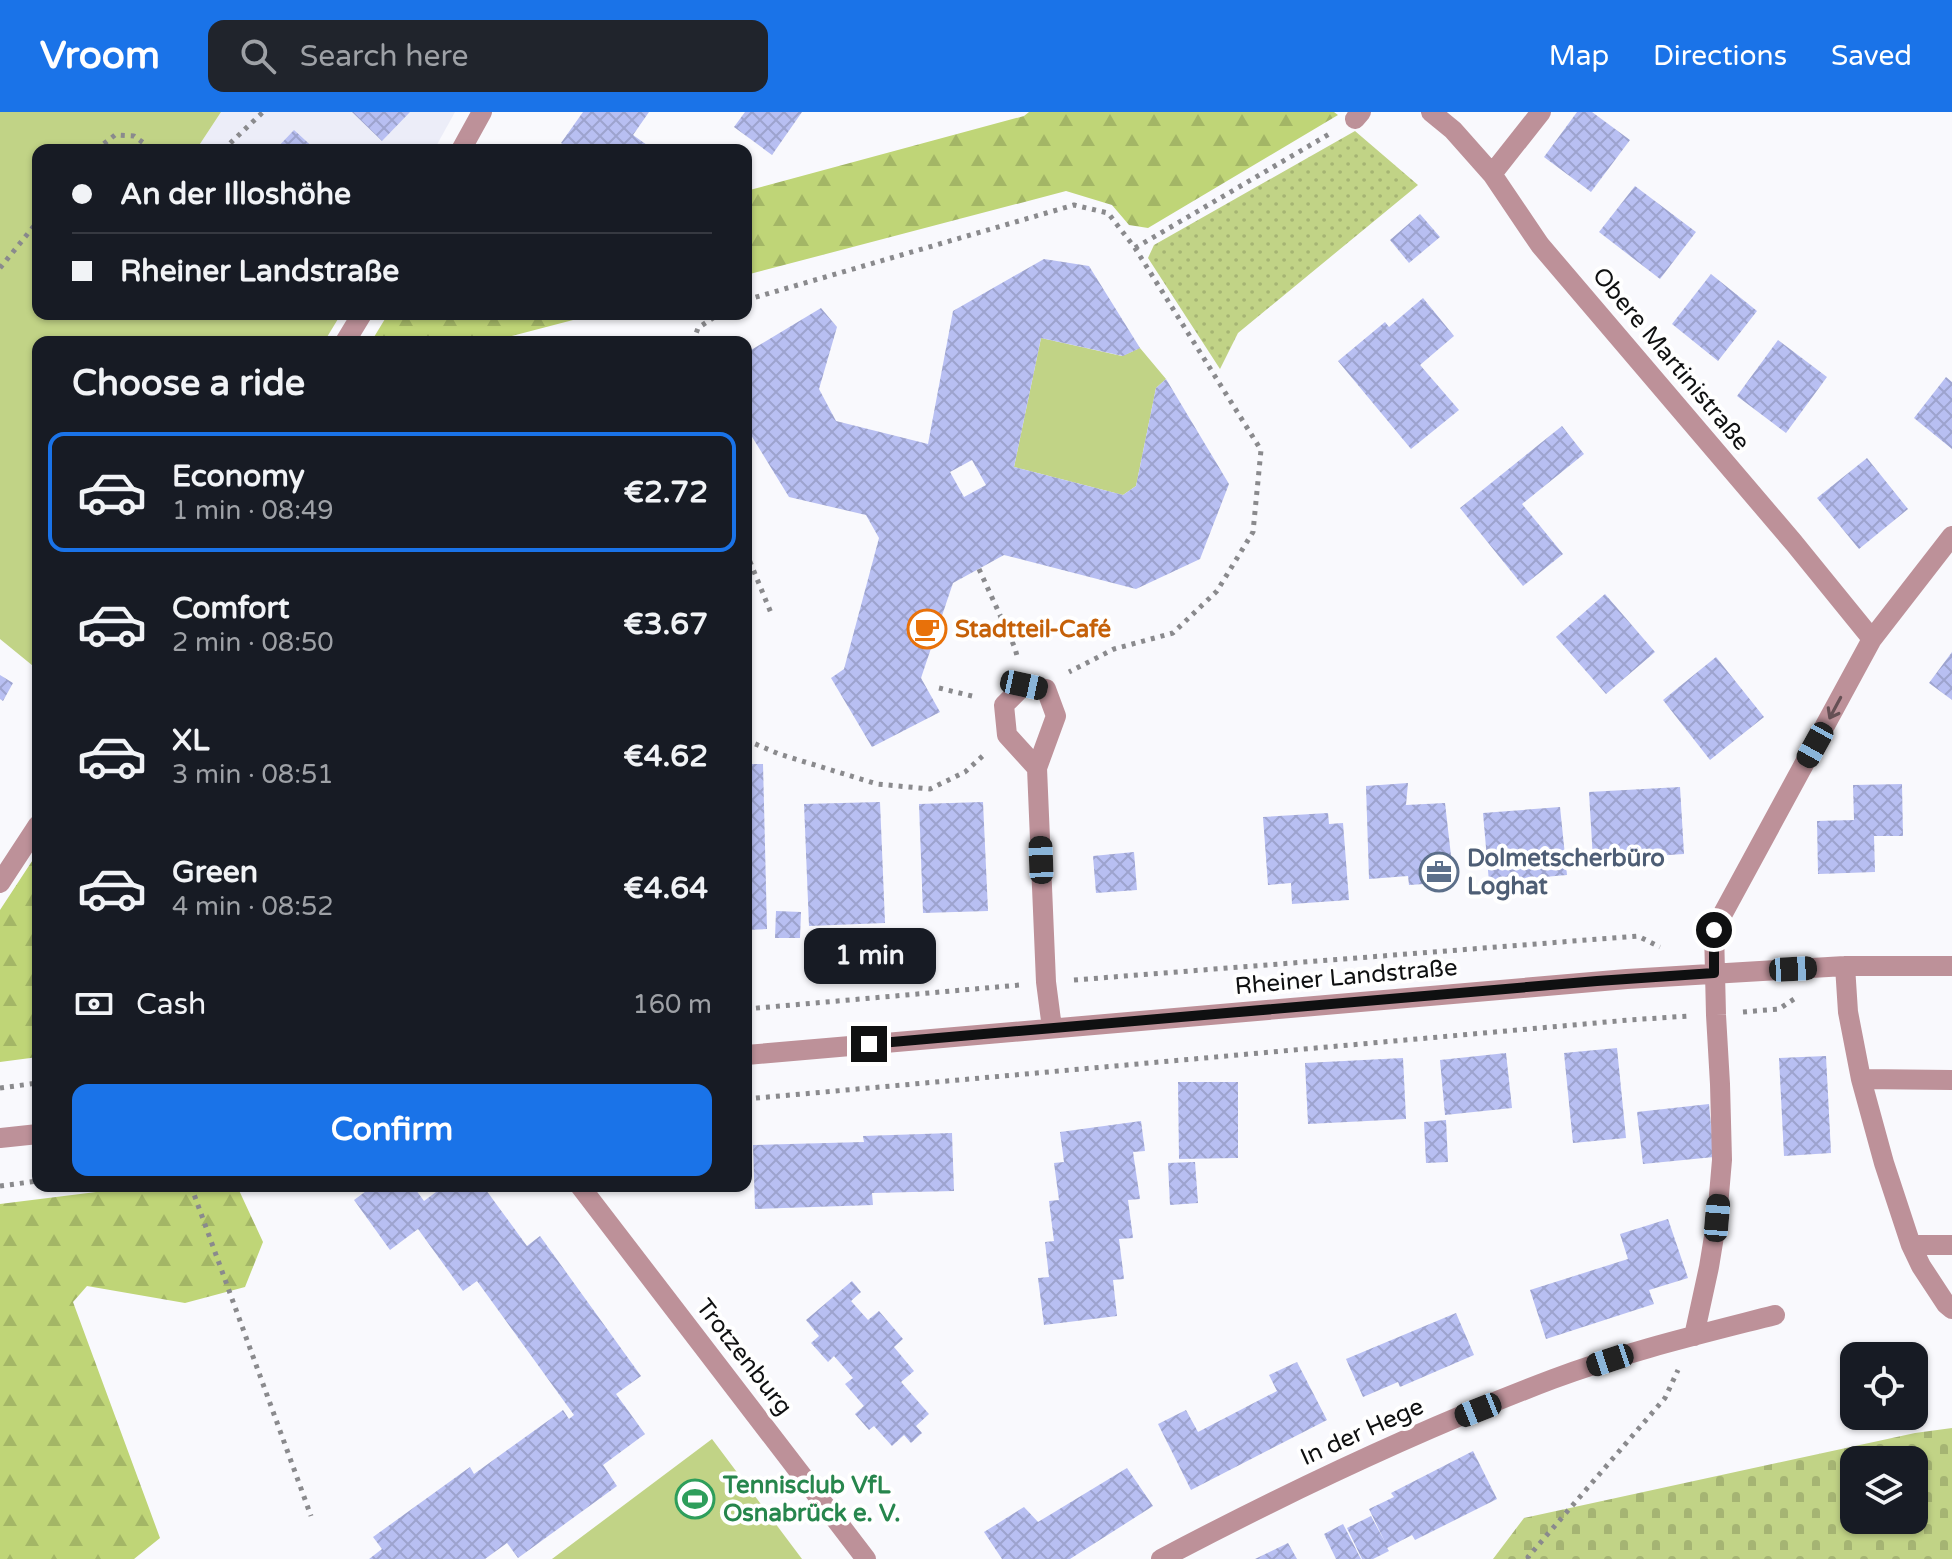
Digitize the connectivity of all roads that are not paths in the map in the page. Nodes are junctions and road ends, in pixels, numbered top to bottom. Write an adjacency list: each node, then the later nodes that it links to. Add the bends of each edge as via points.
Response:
1 (482, 112): 4 (street)
2 (1431, 112): 5 (street, Obere Martinistraße)
3 (1541, 112): 5 (street)
4 (464, 144)
5 (1492, 174): 7 (street, Obere Martinistraße, via 1540,245)
6 (1952, 536): 7 (street)
7 (1872, 639): 13 (street, one-way to 13, via 1714,930)
8 (1037, 768): 8 (street, via 1056,716 1046,689 1024,685 1004,705 1007,735); 14 (street)
9 (32, 834): 10 (street)
10 (0, 883)
11 (1845, 966): 12 (street, Rheiner Landstraße); 13 (street, Rheiner Landstraße); 16 (street)
12 (1952, 966)
13 (1714, 973): 14 (street, Rheiner Landstraße); 25 (street, via 1722,1160 1717,1218)
14 (1052, 1028): 15 (street, Rheiner Landstraße)
15 (752, 1054)
16 (1861, 1079): 17 (street); 21 (street)
17 (1952, 1080)
18 (32, 1135): 19 (street)
19 (0, 1138)
20 (585, 1192): 26 (street, Trotzenburg)
21 (1911, 1245): 22 (street); 23 (street)
22 (1952, 1245)
23 (1952, 1309)
24 (1775, 1315): 25 (street, In der Hege)
25 (1694, 1336): 27 (street, In der Hege, via 1554,1379 1452,1421 1275,1500)
26 (866, 1559)
27 (1161, 1559)

